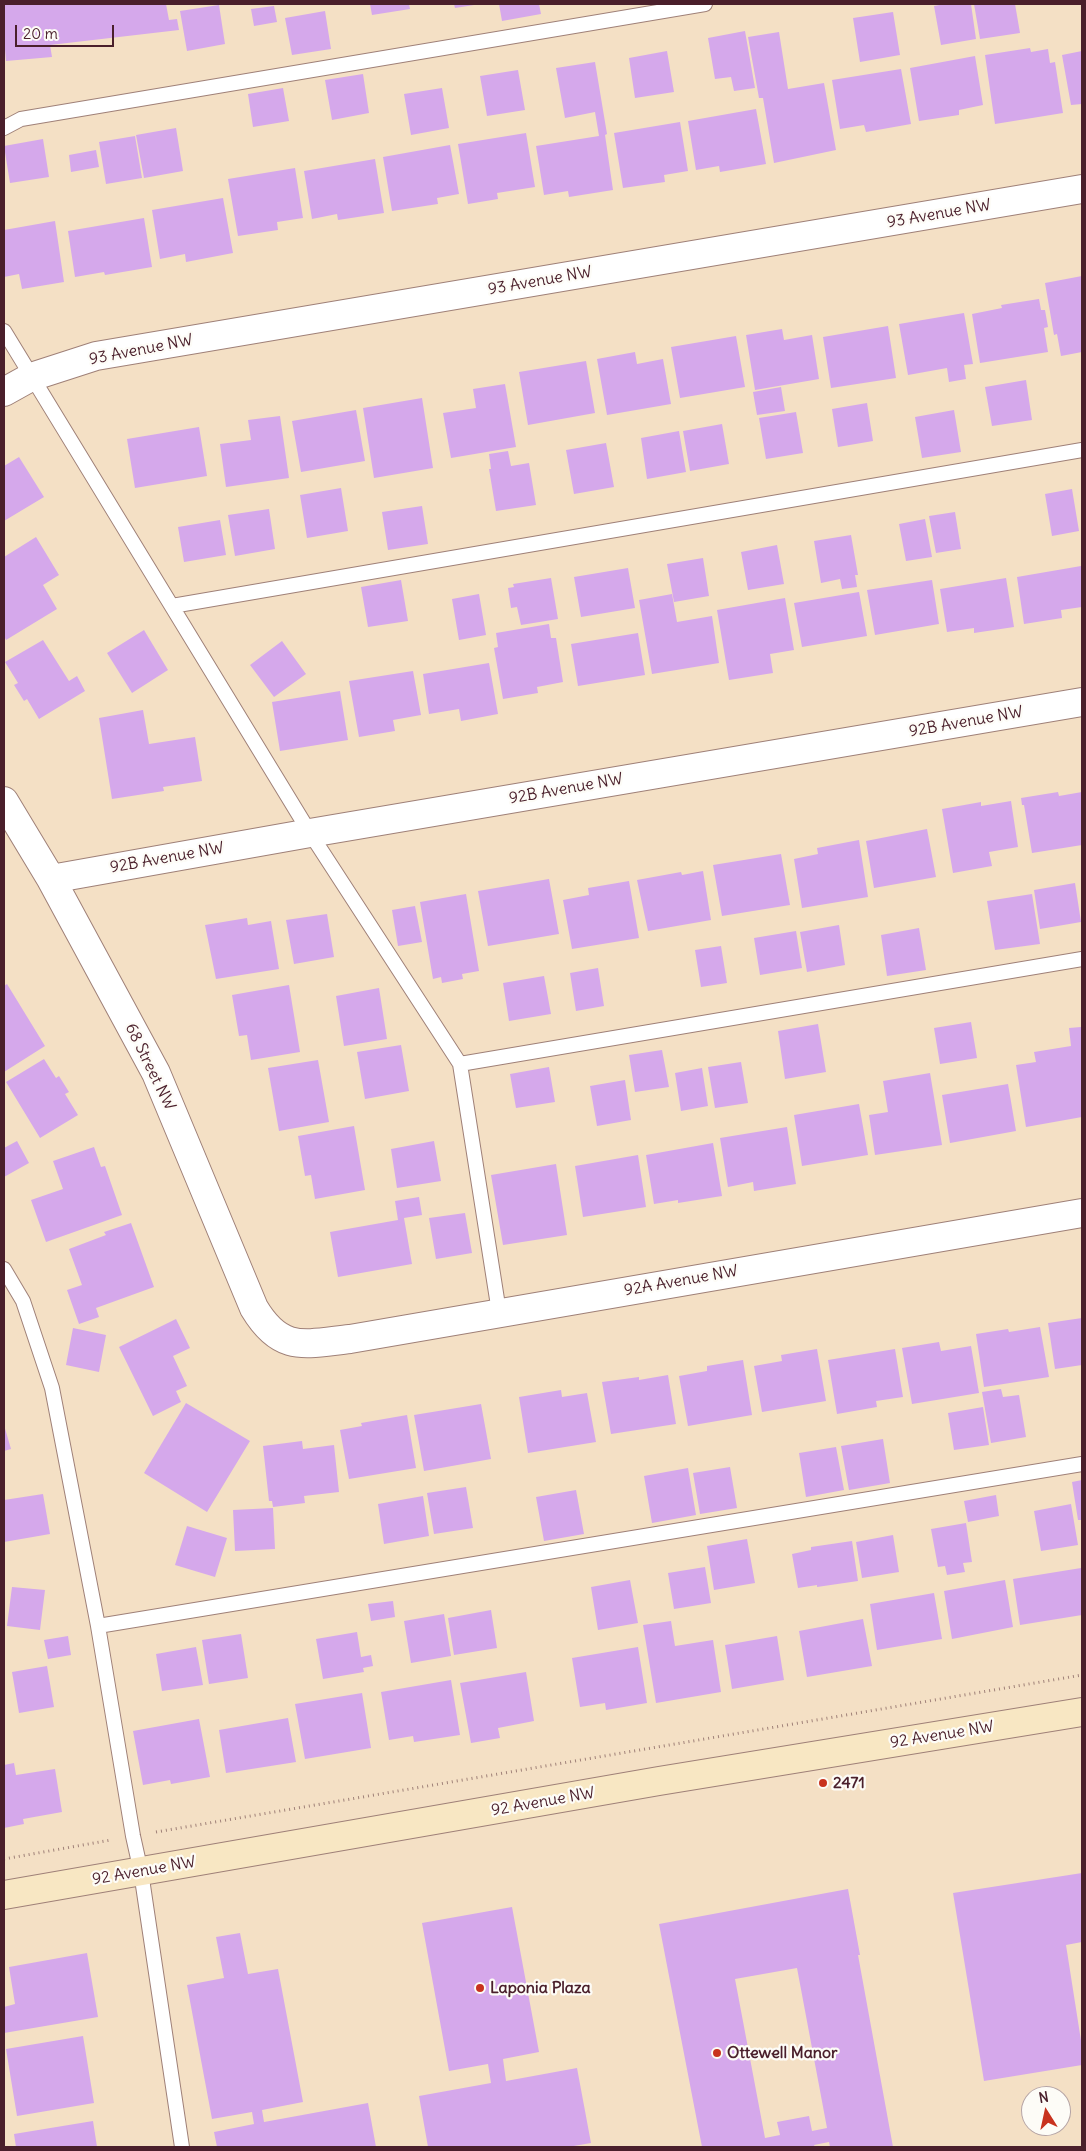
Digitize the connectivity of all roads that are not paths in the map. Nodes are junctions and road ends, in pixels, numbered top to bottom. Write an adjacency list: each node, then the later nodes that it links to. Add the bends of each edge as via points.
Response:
1 (705, 4): 2 (lane, via 21,119)
2 (4, 128)
3 (1082, 189): 5 (street, 93 Avenue NW, via 96,356)
4 (4, 331): 5 (lane)
5 (31, 377): 6 (street, 93 Avenue NW); 8 (lane)
6 (4, 392)
7 (1082, 450): 8 (lane)
8 (172, 606): 11 (lane)
9 (1082, 702): 11 (street, 92B Avenue NW)
10 (4, 801): 12 (street, 68 Street NW)
11 (310, 833): 12 (street, 92B Avenue NW); 14 (lane)
12 (51, 879): 18 (street, 68 Street NW, via 156,1073 254,1308)
13 (1082, 959): 14 (lane)
14 (460, 1064): 17 (lane)
15 (1082, 1213): 17 (street, 92A Avenue NW)
16 (4, 1269): 20 (lane, via 23,1301 52,1388)
17 (499, 1312): 18 (street, 92A Avenue NW, via 350,1339 306,1344)
18 (280, 1339)
19 (1082, 1464): 20 (lane)
20 (98, 1626): 22 (lane)
21 (1082, 1712): 22 (street, 92 Avenue NW)
22 (141, 1872): 23 (street, 92 Avenue NW); 24 (lane)
23 (4, 1895)
24 (182, 2147)

